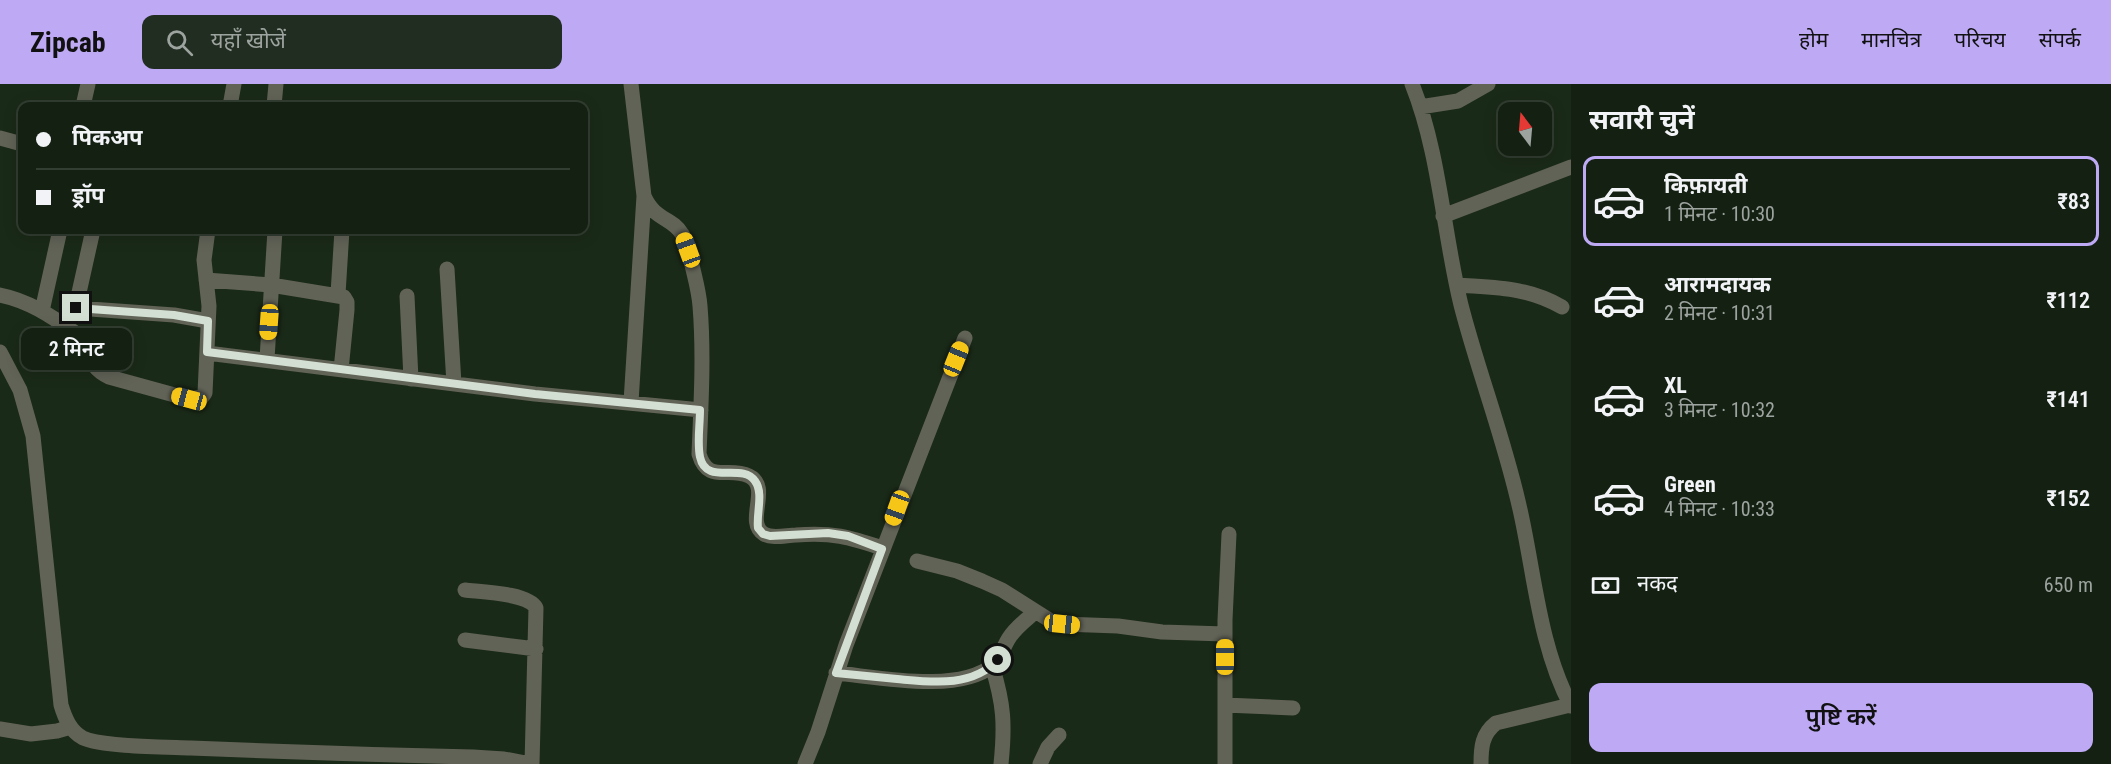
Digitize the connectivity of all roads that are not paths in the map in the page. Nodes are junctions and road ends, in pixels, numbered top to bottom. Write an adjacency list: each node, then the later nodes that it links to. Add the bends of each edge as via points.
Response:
1 (88, 84): 7 (street)
2 (234, 84): 8 (street)
3 (276, 84): 9 (street)
4 (631, 84): 14 (street)
5 (1412, 84): 10 (street)
6 (1488, 84): 10 (street, via 1458,101)
7 (84, 102)
8 (231, 102)
9 (274, 102)
10 (1420, 107): 15 (street)
11 (0, 138): 12 (street)
12 (18, 143)
13 (1571, 167): 15 (street)
14 (644, 196): 40 (street); 41 (street, via 649,207 682,234 688,250 700,304)
15 (1443, 216): 24 (street)
16 (59, 234): 30 (street)
17 (92, 234): 29 (street)
18 (207, 234): 22 (street)
19 (275, 234): 23 (street)
20 (342, 234): 25 (street)
21 (447, 269): 39 (street)
22 (206, 280): 23 (street); 31 (street)
23 (271, 285): 25 (street); 36 (street)
24 (1457, 285): 28 (street, via 1521,290); 53 (street, via 1514,483 1548,644)
25 (338, 294): 37 (street, via 347,302)
26 (0, 295): 30 (street)
27 (407, 296): 38 (street)
28 (1562, 307)
29 (76, 308): 31 (street); 32 (street)
30 (42, 311): 32 (street)
31 (208, 321): 35 (street)
32 (71, 330): 35 (street, via 85,342 99,372 189,399 205,393)
33 (964, 338): 43 (street)
34 (0, 352): 55 (street, via 20,390 33,436 61,705)
35 (207, 352): 36 (street)
36 (267, 359): 37 (street)
37 (340, 370): 38 (street)
38 (411, 379): 39 (street)
39 (454, 384): 40 (street)
40 (631, 402): 41 (street)
41 (700, 410): 43 (street, via 702,463 712,472 744,474 755,481 759,495 758,528 763,534 828,533)
42 (1229, 534): 47 (street)
43 (882, 549): 51 (street)
44 (917, 561): 46 (street, via 982,581)
45 (465, 590): 49 (street, via 521,597 533,603 537,616)
46 (1035, 612): 47 (street, via 1062,624); 50 (street, via 1015,630)
47 (1225, 634): 52 (street)
48 (465, 640): 49 (street)
49 (536, 649): 58 (street)
50 (992, 666): 51 (street, via 963,679 940,683); 60 (street, via 1004,715)
51 (836, 673): 59 (street)
52 (1225, 705): 54 (street); 62 (street)
53 (1570, 706): 63 (street, via 1496,723 1484,738)
54 (1293, 708)
55 (71, 727): 56 (street, via 31,734); 58 (street, via 84,738 101,742 473,757)
56 (0, 729)
57 (1059, 735): 61 (street)
58 (532, 764)
59 (805, 764)
60 (1000, 764)
61 (1040, 764)
62 (1225, 764)
63 (1481, 764)

